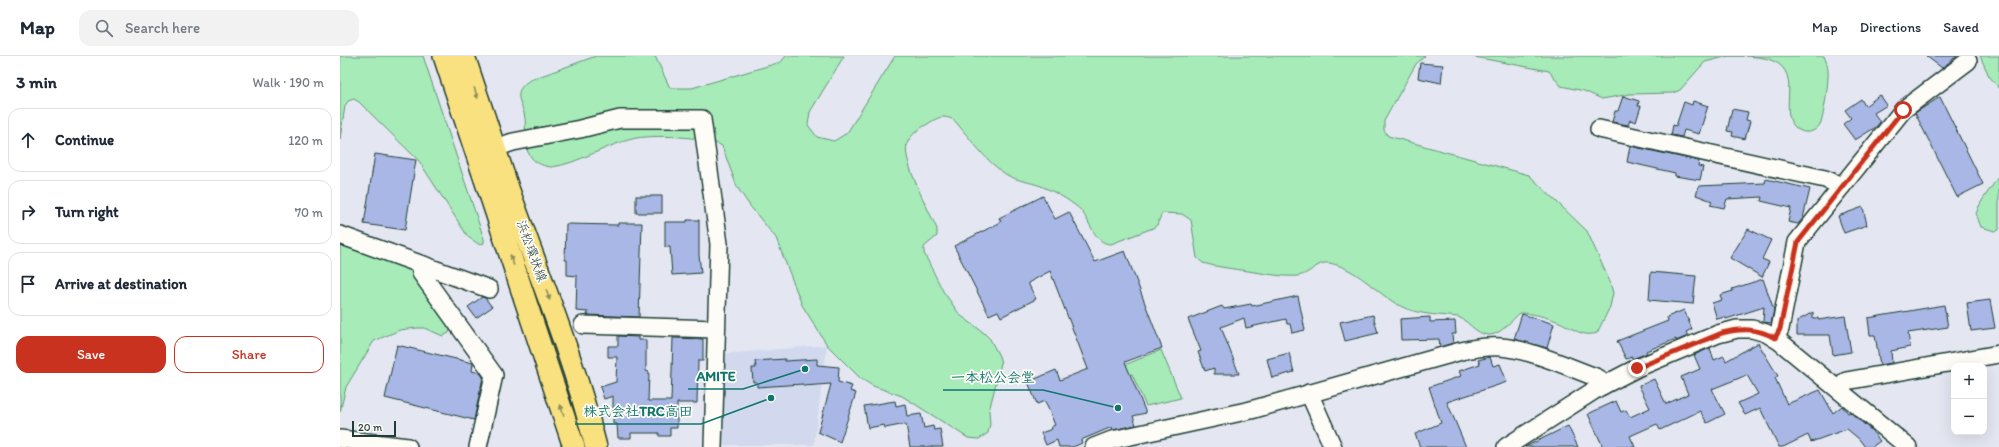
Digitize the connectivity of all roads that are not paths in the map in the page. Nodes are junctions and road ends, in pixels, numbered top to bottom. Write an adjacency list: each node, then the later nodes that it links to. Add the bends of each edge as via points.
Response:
1 (444, 56): 20 (main road, 浜松環状線, one-way to 1)
2 (464, 56): 5 (main road, 浜松環状線, one-way to 5)
3 (1968, 61): 6 (street, via 1903,110)
4 (1598, 129): 6 (street, via 1825,179)
5 (495, 148): 11 (street, via 620,119 702,119 719,244); 21 (main road, 浜松環状線, one-way to 21, via 544,285)
6 (1842, 186): 12 (street, via 1798,242 1780,329)
7 (340, 235): 8 (street)
8 (424, 265): 9 (street); 19 (street, via 421,273 494,375)
9 (490, 289)
10 (583, 325): 11 (street)
11 (716, 329): 22 (street)
12 (1775, 338): 14 (street, via 1752,329 1722,333 1637,368); 15 (street)
13 (1999, 354): 15 (street, via 1846,381)
14 (1602, 386): 16 (street, via 1598,378 1521,350 1481,347); 25 (street)
15 (1839, 390): 26 (street)
16 (1309, 393): 23 (street, via 1250,410 1112,440); 24 (street)
17 (340, 439): 18 (street)
18 (408, 447)
19 (478, 447)
20 (574, 447)
21 (596, 447)
22 (713, 447)
23 (1094, 447)
24 (1333, 447)
25 (1506, 447)
26 (1908, 447)

